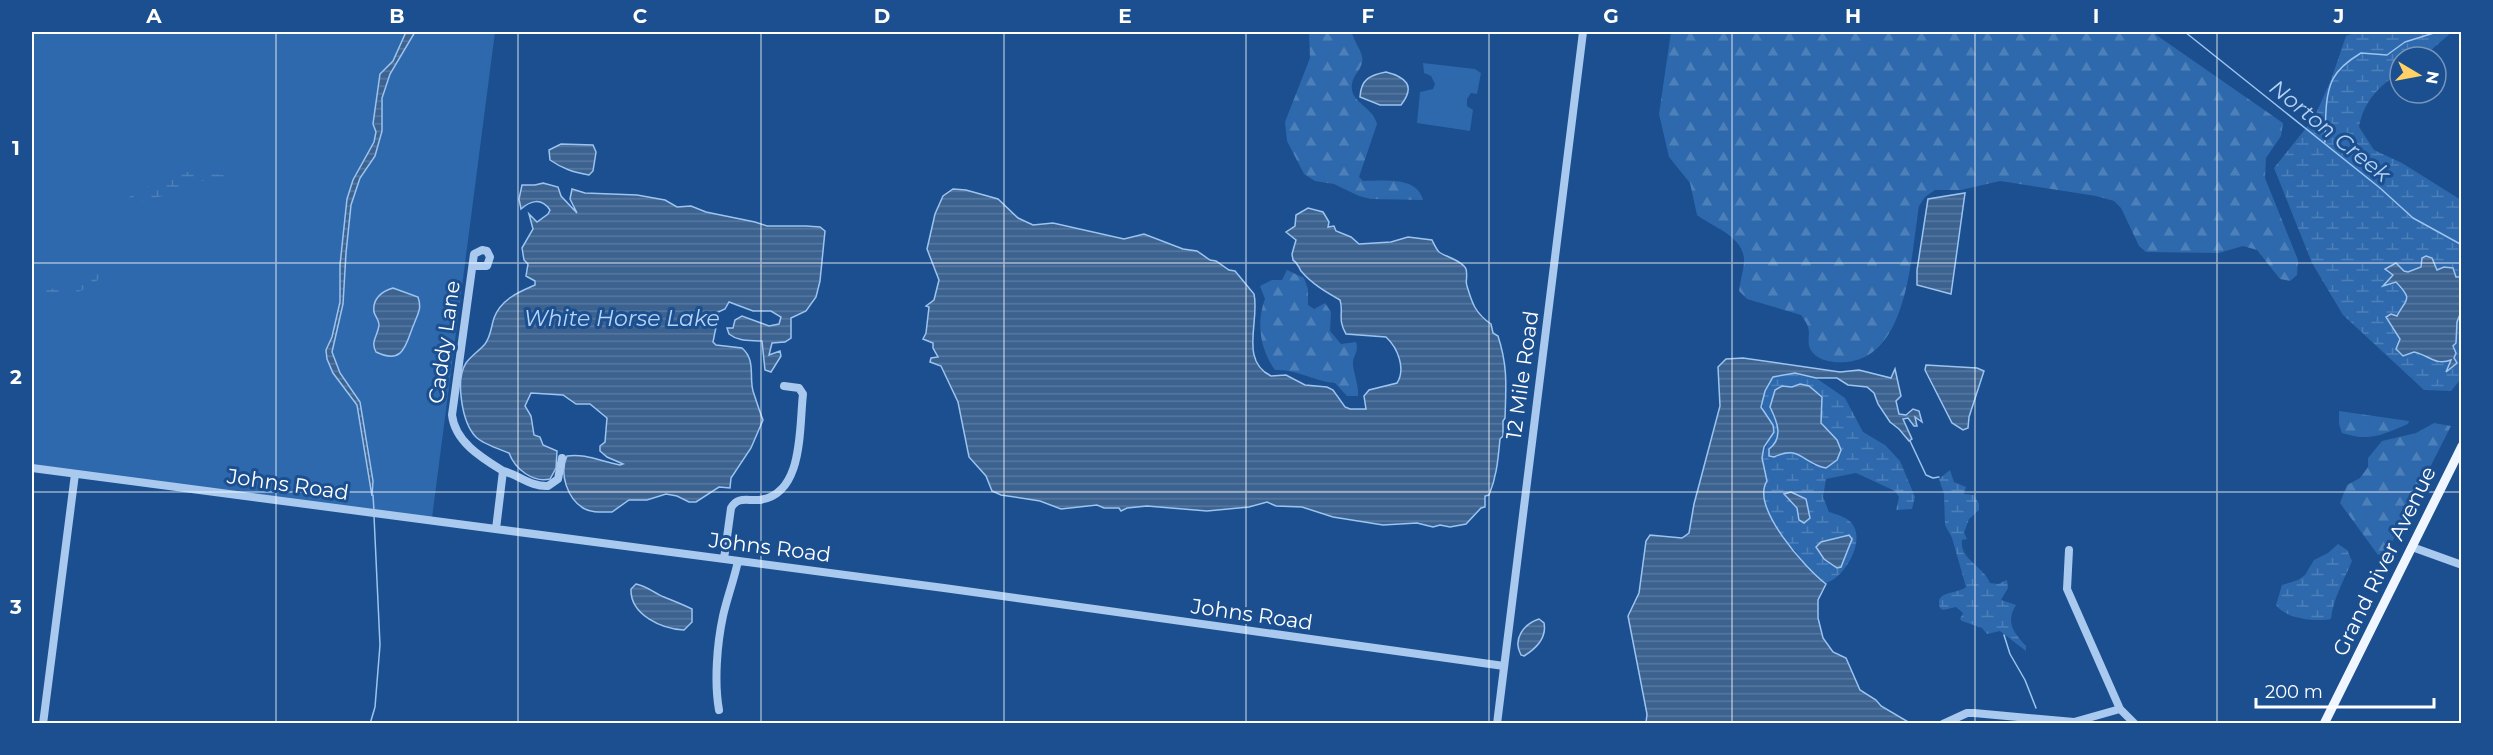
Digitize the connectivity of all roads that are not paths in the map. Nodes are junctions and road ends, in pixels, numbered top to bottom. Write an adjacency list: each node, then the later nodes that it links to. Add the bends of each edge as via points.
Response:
1 (1583, 32): 15 (street, 12 Mile Road)
2 (472, 266): 7 (street, Caddy Lane, via 453,425 462,440)
3 (784, 386): 12 (street, via 799,388 803,394 793,473 774,496 734,503)
4 (2462, 446): 10 (main road, Grand River Avenue)
5 (562, 458): 7 (street, Caddy Lane, via 558,479 548,486 533,485)
6 (32, 468): 8 (street, Johns Road)
7 (503, 471): 9 (street)
8 (75, 474): 9 (street, Johns Road); 18 (street)
9 (496, 529): 12 (street, Johns Road)
10 (2412, 546): 14 (street); 22 (main road, Grand River Avenue)
11 (2069, 550): 16 (street, via 2067,589)
12 (724, 559): 13 (street, Johns Road)
13 (738, 561): 15 (street, Johns Road); 17 (street, via 723,616 715,689)
14 (2462, 565)
15 (1504, 666): 19 (street, 12 Mile Road)
16 (2120, 709): 20 (street, via 2074,722 1967,713); 21 (street)
17 (719, 710)
18 (43, 723)
19 (1497, 723)
20 (1943, 723)
21 (2136, 723)
22 (2324, 723)

